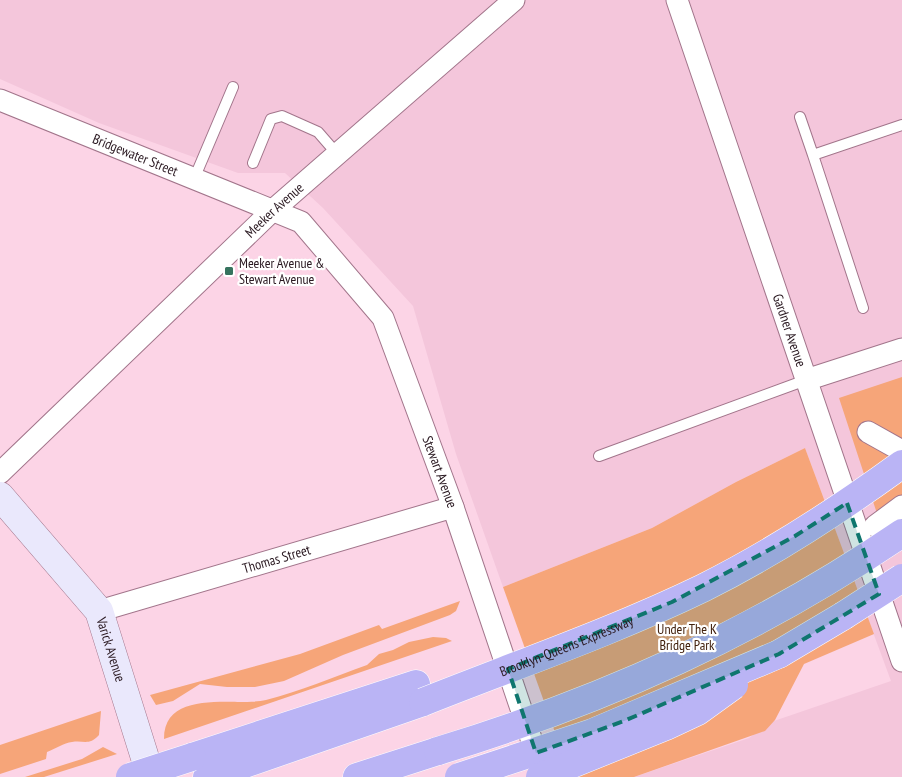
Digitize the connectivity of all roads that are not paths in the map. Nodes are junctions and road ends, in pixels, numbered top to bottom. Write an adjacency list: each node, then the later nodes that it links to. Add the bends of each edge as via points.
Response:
1 (514, 0): 8 (street, Meeker Avenue)
2 (676, 0): 14 (street, Gardner Avenue)
3 (233, 88): 10 (lane)
4 (0, 100): 10 (street, Bridgewater Street)
5 (800, 116): 7 (lane)
6 (902, 125): 7 (lane)
7 (813, 154): 12 (lane)
8 (338, 155): 9 (lane, via 318,132 282,116 271,120); 11 (street, Meeker Avenue)
9 (253, 163)
10 (194, 179): 11 (street, Bridgewater Street)
11 (272, 211): 19 (street, Meeker Avenue); 22 (street, Stewart Avenue, via 301,222 383,318)
12 (863, 308)
13 (902, 349): 14 (street)
14 (806, 380): 17 (lane); 27 (street, Gardner Avenue)
15 (868, 432): 16 (street)
16 (902, 451)
17 (599, 456)
18 (902, 464): 31 (highway, Brooklyn-Queens Expressway, bridge, via 823,519 736,570 672,602 586,638)
19 (0, 473)
20 (0, 496): 28 (main road, Varick Avenue)
21 (902, 506): 23 (street)
22 (453, 507): 28 (street, Thomas Street); 37 (street, Stewart Avenue)
23 (875, 526)
24 (902, 533): 34 (highway, bridge, via 794,601 680,662 558,711)
25 (902, 570): 27 (street)
26 (902, 578): 29 (highway, bridge)
27 (875, 580): 30 (street, Gardner Avenue)
28 (99, 611): 33 (main road, Varick Avenue)
29 (779, 654): 35 (highway, bridge, via 608,727); 36 (highway, bridge, via 698,711)
30 (902, 661)
31 (199, 767): 32 (highway, Brooklyn-Queens Expressway, bridge)
32 (130, 777)
33 (151, 777)
34 (357, 777)
35 (459, 777)
36 (540, 777)
37 (544, 777)

